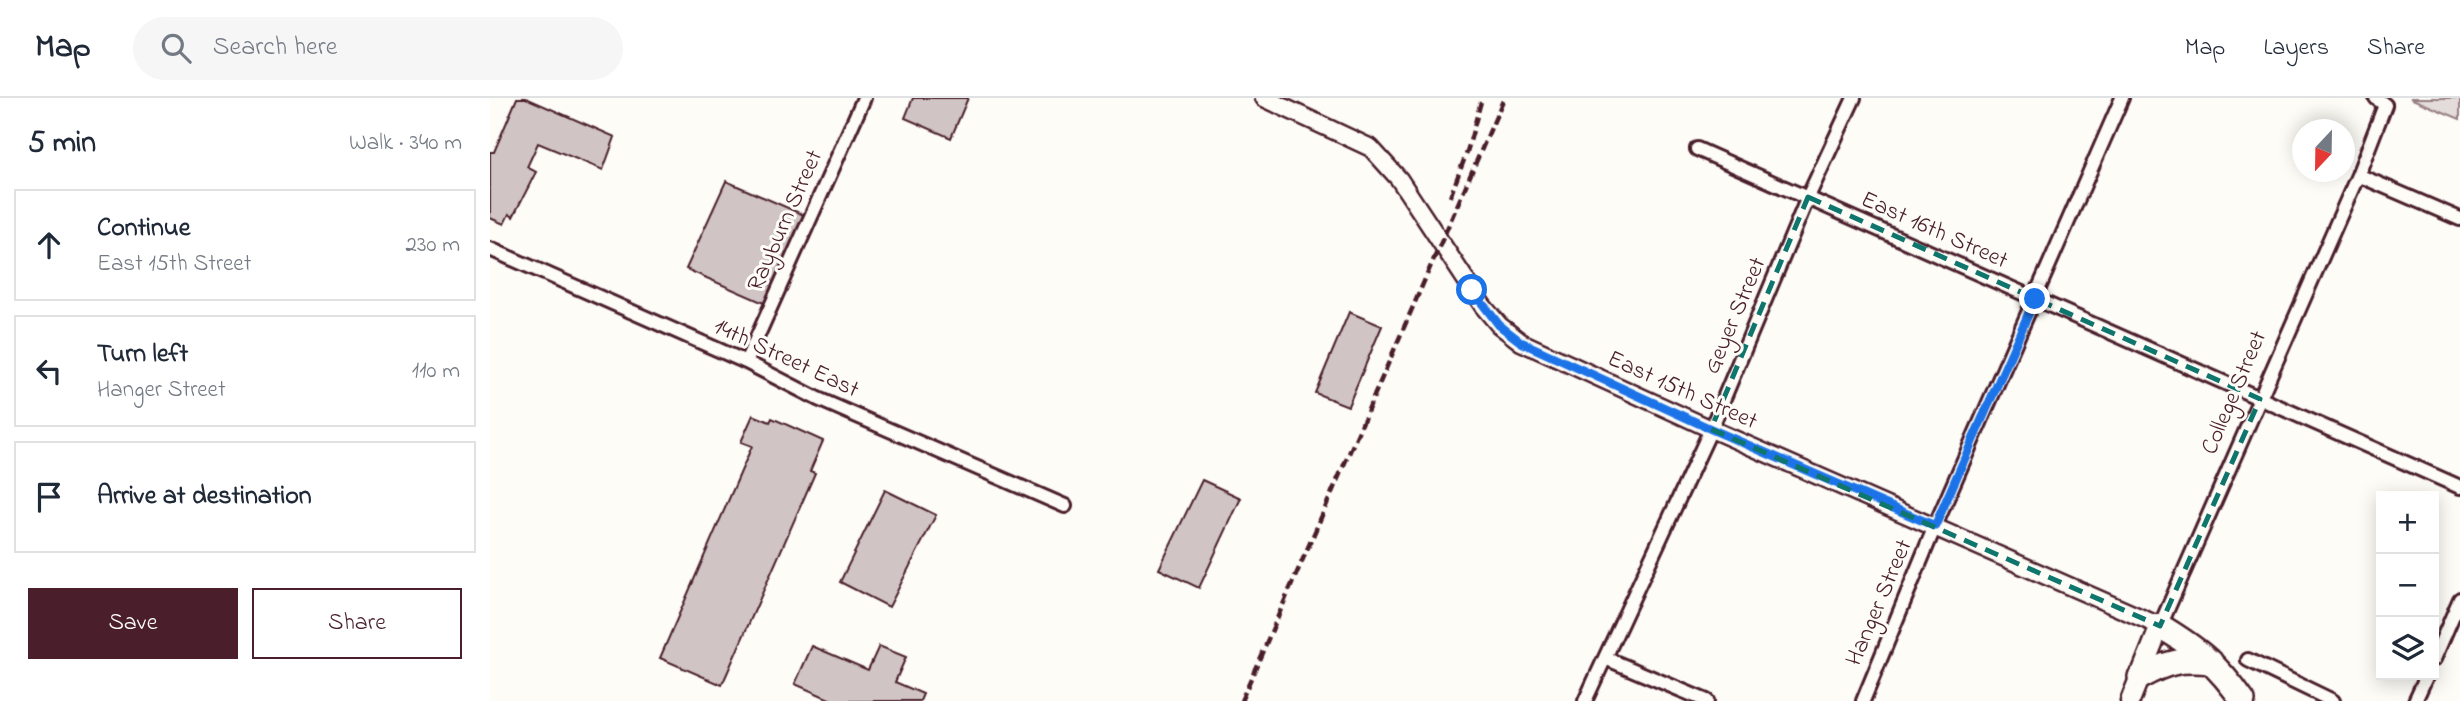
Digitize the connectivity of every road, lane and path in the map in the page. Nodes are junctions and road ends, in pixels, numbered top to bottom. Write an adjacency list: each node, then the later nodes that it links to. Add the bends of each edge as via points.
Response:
1 (864, 98): 12 (street, Rayburn Street)
2 (1264, 98): 14 (street, East 15th Street, via 1371,148 1399,179 1483,306 1509,334)
3 (1854, 98): 8 (street, Geyer Street)
4 (2122, 98): 11 (street, Hanger Street)
5 (2381, 101): 7 (street, College Street)
6 (1697, 149): 8 (street, East 16th Street)
7 (2358, 175): 9 (street); 13 (street, College Street)
8 (1808, 197): 11 (street, East 16th Street); 14 (street, Geyer Street)
9 (2460, 219)
10 (490, 249): 12 (street, 14th Street East)
11 (2035, 299): 13 (street, East 16th Street); 17 (street, Hanger Street)
12 (746, 362): 16 (street, 14th Street East, via 818,399)
13 (2260, 399): 15 (street, East 16th Street); 19 (street, College Street)
14 (1711, 429): 17 (street, East 15th Street); 21 (street, Geyer Street)
15 (2460, 487)
16 (1065, 506)
17 (1935, 526): 19 (street, East 15th Street); 28 (street, Hanger Street)
18 (2460, 599): 20 (street)
19 (2160, 626): 23 (highway); 24 (main road, College Street)
20 (2439, 647)
21 (1605, 659): 26 (street, Geyer Street); 27 (street)
22 (2248, 660): 31 (street)
23 (2211, 662): 24 (highway, via 2164,664); 30 (highway)
24 (2140, 677): 29 (main road, College Street)
25 (2425, 680): 32 (street)
26 (1585, 701)
27 (1707, 701)
28 (1863, 701)
29 (2130, 701)
30 (2243, 701)
31 (2333, 701)
32 (2415, 701)

